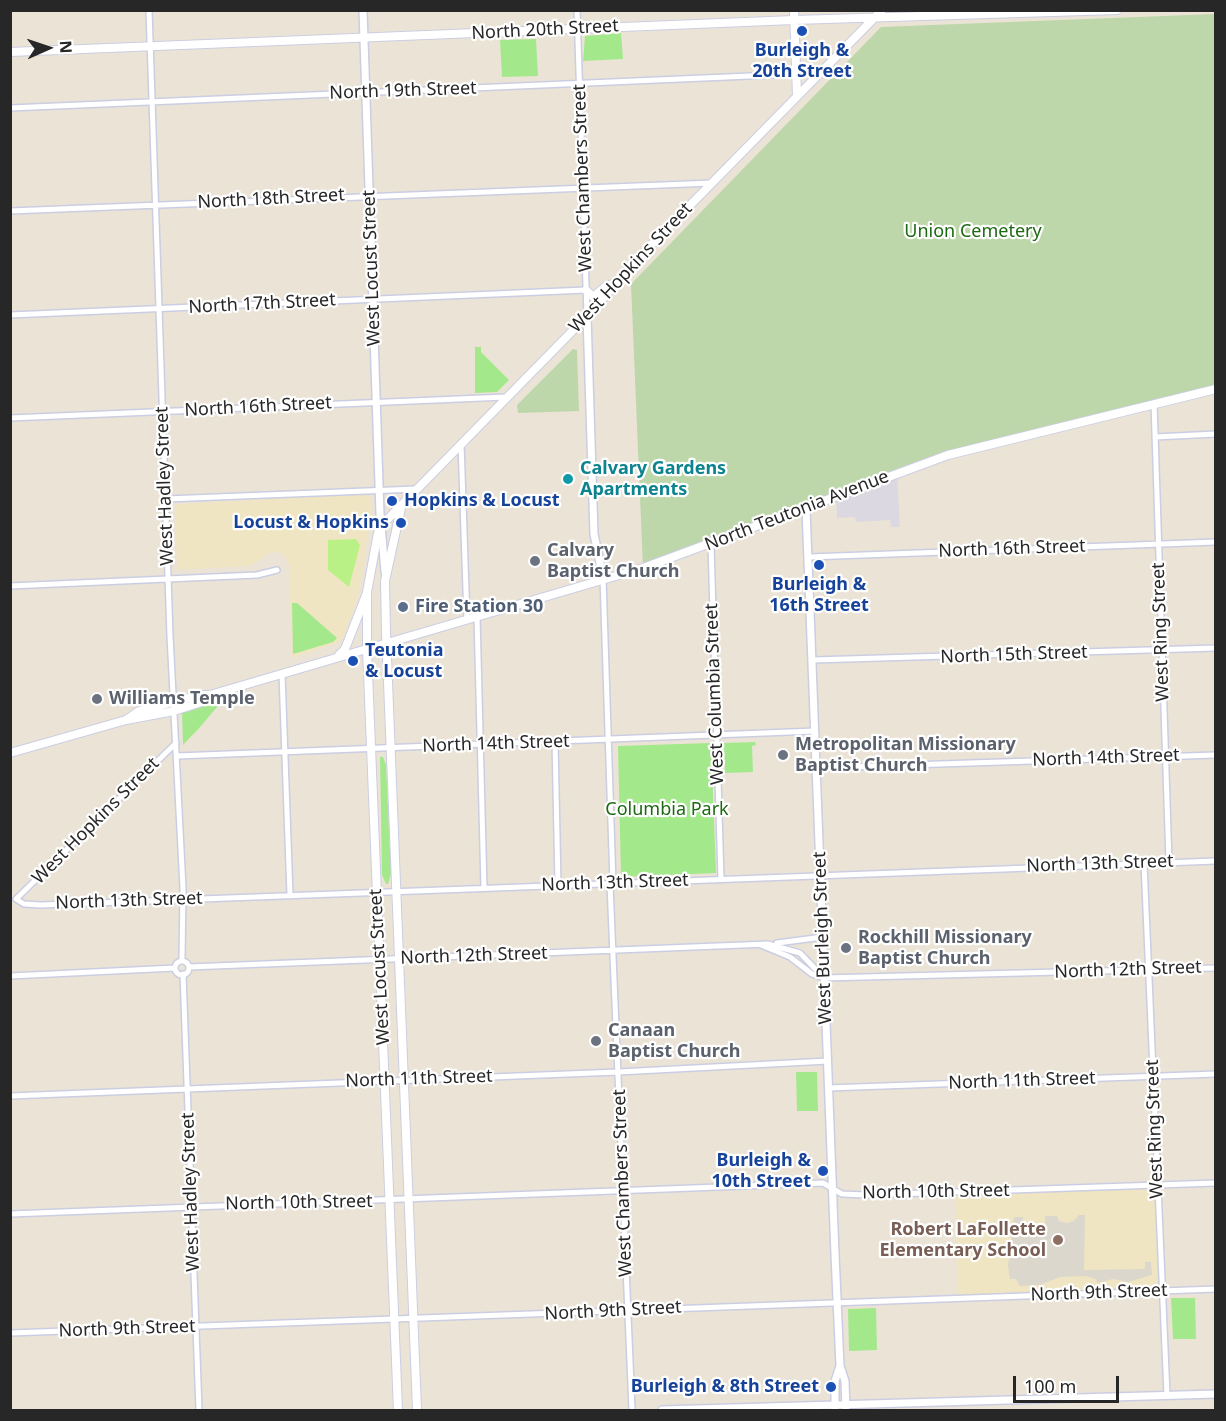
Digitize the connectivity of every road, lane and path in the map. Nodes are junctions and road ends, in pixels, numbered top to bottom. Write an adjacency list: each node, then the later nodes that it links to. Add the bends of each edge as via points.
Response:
1 (149, 10): 12 (street, West Hadley Street)
2 (363, 10): 11 (street, West Locust Street)
3 (577, 10): 10 (street, West Chambers Street)
4 (794, 10): 9 (main road)
5 (882, 10): 8 (main road, West Hopkins Street)
6 (1117, 10): 7 (main road, North 20th Street)
7 (1004, 13): 8 (main road, North 20th Street)
8 (875, 19): 9 (main road, North 20th Street); 17 (main road, West Hopkins Street)
9 (794, 20): 10 (main road, North 20th Street); 14 (main road)
10 (578, 28): 11 (main road, North 20th Street); 15 (street, West Chambers Street)
11 (364, 37): 12 (main road, North 20th Street); 16 (street, West Locust Street)
12 (150, 47): 13 (main road, North 20th Street); 18 (street, West Hadley Street)
13 (10, 52)
14 (796, 74): 15 (street, North 19th Street); 17 (main road)
15 (580, 84): 16 (street, North 19th Street); 21 (street, West Chambers Street)
16 (367, 92): 18 (street, North 19th Street); 22 (street, West Locust Street)
17 (797, 96): 20 (main road, West Hopkins Street)
18 (152, 101): 19 (street, North 19th Street); 23 (street, West Hadley Street)
19 (10, 108)
20 (712, 183): 21 (street, North 18th Street); 25 (main road, West Hopkins Street)
21 (583, 187): 22 (street, North 18th Street); 26 (street, West Chambers Street)
22 (370, 195): 23 (street, North 18th Street); 27 (street, West Locust Street)
23 (155, 205): 24 (street, North 18th Street); 28 (street, West Hadley Street)
24 (10, 210)
25 (618, 283): 26 (main road, via 606,286 593,297); 30 (main road, West Hopkins Street)
26 (586, 290): 27 (street, North 17th Street); 30 (street, West Chambers Street)
27 (372, 299): 28 (street, North 17th Street); 33 (street, West Locust Street)
28 (159, 309): 29 (street, North 17th Street); 35 (street, West Hadley Street)
29 (10, 315)
30 (587, 316): 32 (main road, West Hopkins Street); 51 (street, West Chambers Street, via 594,534)
31 (1215, 389): 34 (main road, North Teutonia Avenue)
32 (507, 397): 33 (street, North 16th Street); 39 (main road, West Hopkins Street)
33 (376, 401): 35 (street, North 16th Street); 41 (street, West Locust Street)
34 (1154, 403): 38 (street, West Ring Street); 44 (main road, North Teutonia Avenue, via 948,455)
35 (162, 411): 36 (street, North 16th Street); 42 (street, West Hadley Street)
36 (10, 418)
37 (1215, 434): 38 (street)
38 (1155, 437): 47 (street, West Ring Street)
39 (461, 443): 40 (main road, West Hopkins Street); 57 (street)
40 (417, 489): 41 (street); 43 (main road, West Hopkins Street)
41 (379, 491): 42 (street); 45 (street, West Locust Street)
42 (165, 499): 52 (street, West Hadley Street)
43 (401, 507): 45 (main road, West Hopkins Street); 53 (main road)
44 (806, 509): 48 (main road, North Teutonia Avenue); 49 (street, West Burleigh Street)
45 (381, 526): 53 (street, West Locust Street); 55 (main road, West Locust Street)
46 (1215, 542): 47 (street, North 16th Street)
47 (1159, 543): 49 (street, North 16th Street); 61 (street, West Ring Street)
48 (711, 545): 51 (main road, North Teutonia Avenue); 67 (street, West Columbia Street)
49 (809, 557): 63 (street, West Burleigh Street)
50 (277, 570): 52 (street, via 257,575)
51 (603, 578): 56 (main road, North Teutonia Avenue); 68 (street, West Chambers Street)
52 (168, 580): 54 (street); 65 (street, West Hadley Street)
53 (385, 581): 58 (main road, West Locust Street)
54 (10, 585)
55 (367, 592): 60 (main road, West Locust Street); 62 (main road, via 345,650)
56 (477, 617): 57 (main road, North Teutonia Avenue); 71 (street)
57 (468, 620): 58 (main road, North Teutonia Avenue)
58 (386, 643): 60 (main road, North Teutonia Avenue); 73 (main road, West Locust Street)
59 (1215, 648): 61 (street, North 15th Street)
60 (367, 649): 62 (main road, North Teutonia Avenue); 72 (main road, West Locust Street)
61 (1162, 650): 63 (street, North 15th Street); 78 (street, West Ring Street)
62 (337, 657): 64 (main road, North Teutonia Avenue)
63 (813, 660): 66 (street, West Burleigh Street)
64 (282, 674): 65 (main road, North Teutonia Avenue); 74 (street)
65 (173, 706): 70 (street, West Hadley Street); 75 (main road, North Teutonia Avenue, via 139,711 126,720)
66 (815, 730): 67 (street, North 14th Street); 79 (street, West Burleigh Street)
67 (716, 735): 68 (street, North 14th Street); 84 (street, West Columbia Street)
68 (609, 739): 69 (street, North 14th Street); 85 (street, West Chambers Street)
69 (555, 741): 71 (street, North 14th Street); 86 (street)
70 (176, 743): 77 (street, West Hadley Street); 91 (street, West Hopkins Street)
71 (480, 745): 73 (street, North 14th Street); 87 (street)
72 (370, 748): 73 (street, North 14th Street); 74 (street, North 14th Street); 89 (main road, West Locust Street)
73 (390, 748): 88 (main road, West Locust Street)
74 (286, 751): 77 (street, North 14th Street); 90 (street)
75 (10, 753)
76 (1215, 755): 78 (street, North 14th Street)
77 (177, 756): 92 (street, West Hadley Street)
78 (1165, 756): 79 (street, North 14th Street); 81 (street, West Ring Street)
79 (817, 768): 83 (street, West Burleigh Street)
80 (1215, 861): 81 (street, North 13th Street)
81 (1169, 862): 82 (street, North 13th Street)
82 (1144, 863): 83 (street, North 13th Street); 103 (street, West Ring Street)
83 (820, 874): 84 (street, North 13th Street); 93 (street, West Burleigh Street)
84 (721, 879): 85 (street, North 13th Street)
85 (612, 884): 86 (street, North 13th Street); 96 (street, West Chambers Street)
86 (558, 885): 87 (street, North 13th Street)
87 (484, 888): 88 (street, North 13th Street)
88 (396, 891): 89 (street, North 13th Street); 97 (main road, West Locust Street)
89 (376, 892): 90 (street, North 13th Street); 98 (main road, West Locust Street)
90 (290, 895): 92 (street, North 13th Street)
91 (16, 899): 92 (street, North 13th Street, via 26,905)
92 (182, 900): 99 (street, West Hadley Street)
93 (823, 937): 94 (street); 106 (street, West Burleigh Street)
94 (768, 944): 95 (street, North 12th Street); 106 (street, North 12th Street, via 800,953)
95 (759, 945): 96 (street, North 12th Street); 106 (street, North 12th Street, via 790,957)
96 (612, 951): 97 (street, North 12th Street); 108 (street, West Chambers Street)
97 (399, 959): 98 (street, North 12th Street); 111 (main road, West Locust Street)
98 (380, 960): 101 (street, North 12th Street); 112 (main road, West Locust Street)
99 (182, 961): 100 (street); 101 (street)
100 (175, 968): 104 (street); 105 (street)
101 (189, 968): 104 (street)
102 (1215, 968): 103 (street, North 12th Street)
103 (1148, 970): 106 (street, North 12th Street); 110 (street, West Ring Street)
104 (183, 974): 113 (street, West Hadley Street)
105 (10, 976)
106 (824, 978): 107 (street, West Burleigh Street)
107 (828, 1061): 108 (street, North 11th Street); 114 (street, West Burleigh Street)
108 (618, 1072): 111 (street, North 11th Street); 119 (street, West Chambers Street)
109 (1215, 1074): 110 (street, North 11th Street)
110 (1152, 1076): 114 (street, North 11th Street); 117 (street, West Ring Street)
111 (403, 1079): 112 (street, North 11th Street); 120 (main road, West Locust Street)
112 (385, 1080): 113 (street, North 11th Street); 121 (main road, West Locust Street)
113 (188, 1088): 115 (street, North 11th Street); 122 (street, West Hadley Street)
114 (828, 1088): 118 (street, West Burleigh Street)
115 (10, 1096)
116 (1215, 1183): 117 (street, North 10th Street)
117 (1157, 1185): 118 (street, North 10th Street, via 866,1195 842,1194); 125 (street, West Ring Street)
118 (832, 1188): 119 (street, North 10th Street, via 823,1183); 126 (street, West Burleigh Street)
119 (623, 1191): 120 (street, North 10th Street); 127 (street, West Chambers Street)
120 (408, 1200): 121 (street, North 10th Street); 129 (main road, West Locust Street)
121 (388, 1201): 122 (street, North 10th Street); 128 (main road, West Locust Street)
122 (192, 1205): 123 (street, North 10th Street); 130 (street, West Hadley Street)
123 (10, 1214)
124 (1215, 1289): 125 (street, North 9th Street)
125 (1161, 1291): 126 (street, North 9th Street); 134 (street, West Ring Street)
126 (837, 1302): 127 (street, North 9th Street); 132 (street, West Burleigh Street)
127 (628, 1310): 129 (street, North 9th Street); 140 (street, West Chambers Street)
128 (395, 1319): 129 (street, North 9th Street); 130 (street, North 9th Street); 138 (main road, West Locust Street)
129 (414, 1319): 139 (main road, West Locust Street)
130 (196, 1326): 131 (street, North 9th Street); 137 (street, West Hadley Street)
131 (10, 1333)
132 (840, 1366): 135 (street, West Burleigh Street, via 835,1381); 136 (street, West Burleigh Street)
133 (1215, 1394): 134 (street)
134 (1167, 1395): 136 (street)
135 (835, 1407): 136 (street); 141 (street)
136 (846, 1407)
137 (199, 1410)
138 (398, 1410)
139 (417, 1410)
140 (632, 1410)
141 (662, 1410)

